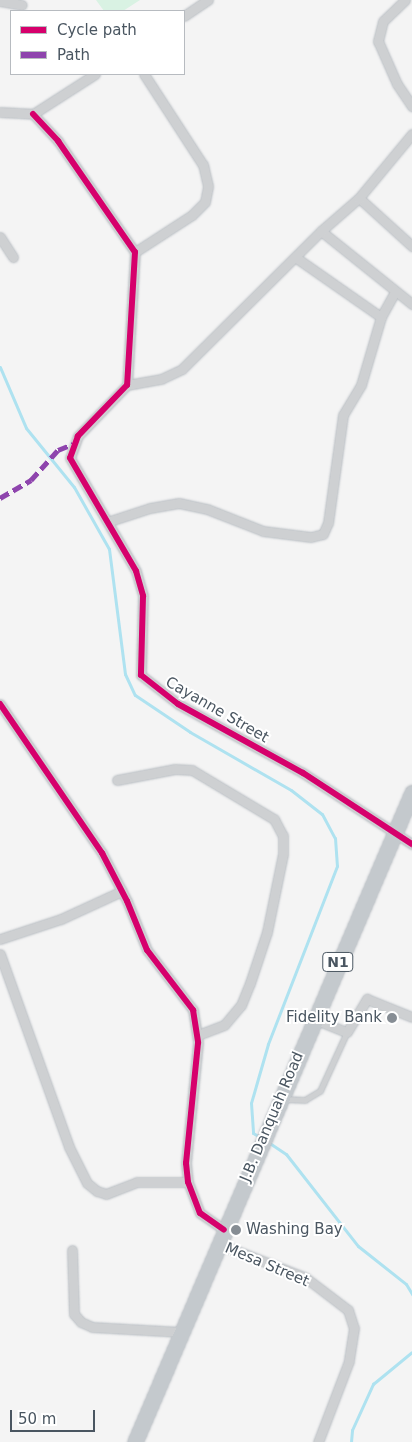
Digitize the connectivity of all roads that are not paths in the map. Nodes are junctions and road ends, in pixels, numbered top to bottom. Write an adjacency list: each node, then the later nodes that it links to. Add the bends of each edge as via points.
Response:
1 (208, 0): 5 (street)
2 (404, 0): 8 (street, via 383,21 378,41 397,84)
3 (0, 1): 4 (street)
4 (22, 5)
5 (185, 15)
6 (94, 75): 10 (street)
7 (145, 75): 16 (street, via 203,165 208,186 204,202 197,211)
8 (412, 106)
9 (0, 112): 10 (street)
10 (33, 114): 16 (street, via 58,141)
11 (412, 134): 12 (street)
12 (359, 198): 13 (street); 15 (street)
13 (321, 231): 18 (street); 19 (street)
14 (0, 237): 17 (street)
15 (412, 246)
16 (135, 252): 22 (street)
17 (13, 257)
18 (295, 258): 21 (street); 22 (street, via 176,374)
19 (395, 292): 20 (street); 21 (street)
20 (412, 304)
21 (381, 317): 23 (street, via 361,385 343,415 328,523 323,534 311,537 262,531 207,509 179,503)
22 (126, 385): 23 (street, Cayanne Street, via 78,436 71,452 75,470)
23 (110, 521): 27 (street, Cayanne Street, via 132,559 140,584 143,607 140,670 145,679 178,704 303,773)
24 (0, 704): 29 (street, Mesa Street, via 102,853)
25 (117, 780): 35 (street, via 192,770 274,819 284,836 267,932 250,983 240,1005 224,1025)
26 (412, 794): 27 (highway, J.B. Danquah Road / N1)
27 (394, 832): 28 (street, Cayanne Street); 33 (highway, J.B. Danquah Road / N1)
28 (412, 844)
29 (122, 891): 30 (street, via 60,919); 35 (street, Mesa Street, via 147,950 186,996 193,1010)
30 (0, 939)
31 (0, 954): 37 (street, via 69,1147 87,1183 106,1194 137,1182)
32 (412, 1017): 34 (street, via 367,999)
33 (314, 1019): 34 (street); 36 (highway, J.B. Danquah Road / N1)
34 (347, 1032): 36 (lane, via 320,1091 314,1097 305,1100)
35 (198, 1035): 37 (street, Mesa Street, via 186,1163)
36 (280, 1098): 38 (highway, J.B. Danquah Road / N1)
37 (188, 1182): 38 (street, Mesa Street, via 200,1212)
38 (221, 1237): 40 (highway, J.B. Danquah Road / N1); 42 (street, Mesa Street, via 306,1278 348,1310 354,1328 351,1354)
39 (72, 1250): 40 (street, via 74,1314 81,1322 92,1327)
40 (182, 1332): 41 (highway, J.B. Danquah Road / N1)
41 (135, 1442)
42 (318, 1442)

